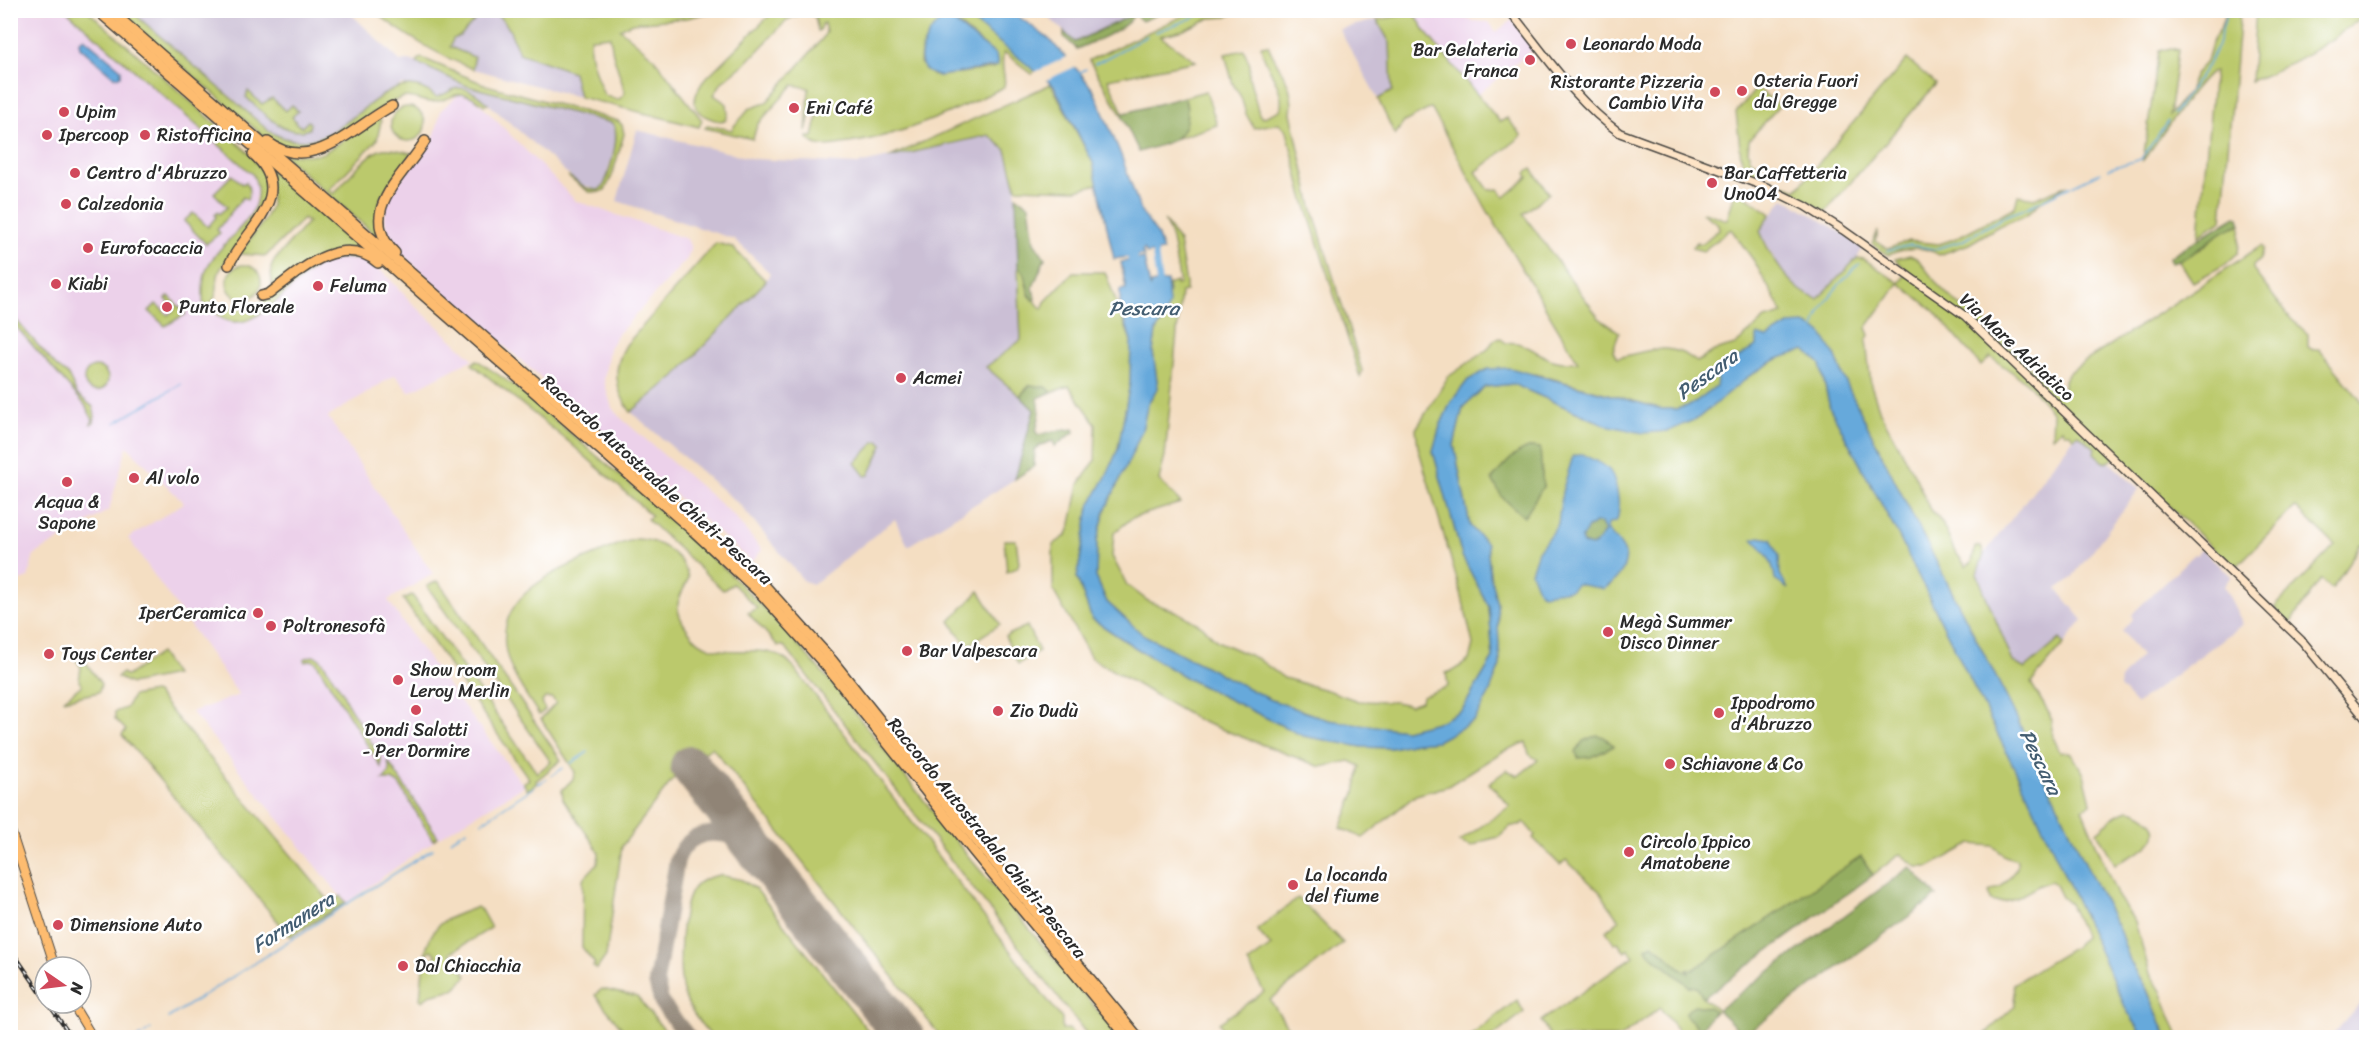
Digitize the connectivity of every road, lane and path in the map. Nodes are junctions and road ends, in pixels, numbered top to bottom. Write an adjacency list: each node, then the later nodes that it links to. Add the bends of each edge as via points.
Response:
1 (97, 10): 5 (highway, Raccordo Autostradale Chieti-Pescara)
2 (110, 10): 5 (highway, Raccordo Autostradale Chieti-Pescara)
3 (1509, 10): 11 (main road, Via Mare Adriatico, via 1582,102 1620,133 1792,199 1965,316 2303,642)
4 (392, 106): 5 (highway, via 330,146 312,152 278,148 259,135)
5 (247, 136): 7 (highway, via 247,147 265,170 270,198 259,222); 8 (highway, Raccordo Autostradale Chieti-Pescara); 9 (highway, Raccordo Autostradale Chieti-Pescara)
6 (425, 141): 9 (highway, via 391,185 381,209 387,243 412,268)
7 (229, 265)
8 (399, 274): 10 (highway, via 390,273 365,255 336,252 313,261); 16 (highway, Raccordo Autostradale Chieti-Pescara, via 691,529 781,615)
9 (415, 277): 17 (highway, Raccordo Autostradale Chieti-Pescara, via 694,521 786,608)
10 (261, 296)
11 (2367, 719)
12 (10, 828): 13 (main road)
13 (51, 955)
14 (79, 1015): 15 (main road)
15 (93, 1038)
16 (1128, 1038)
17 (1139, 1038)

